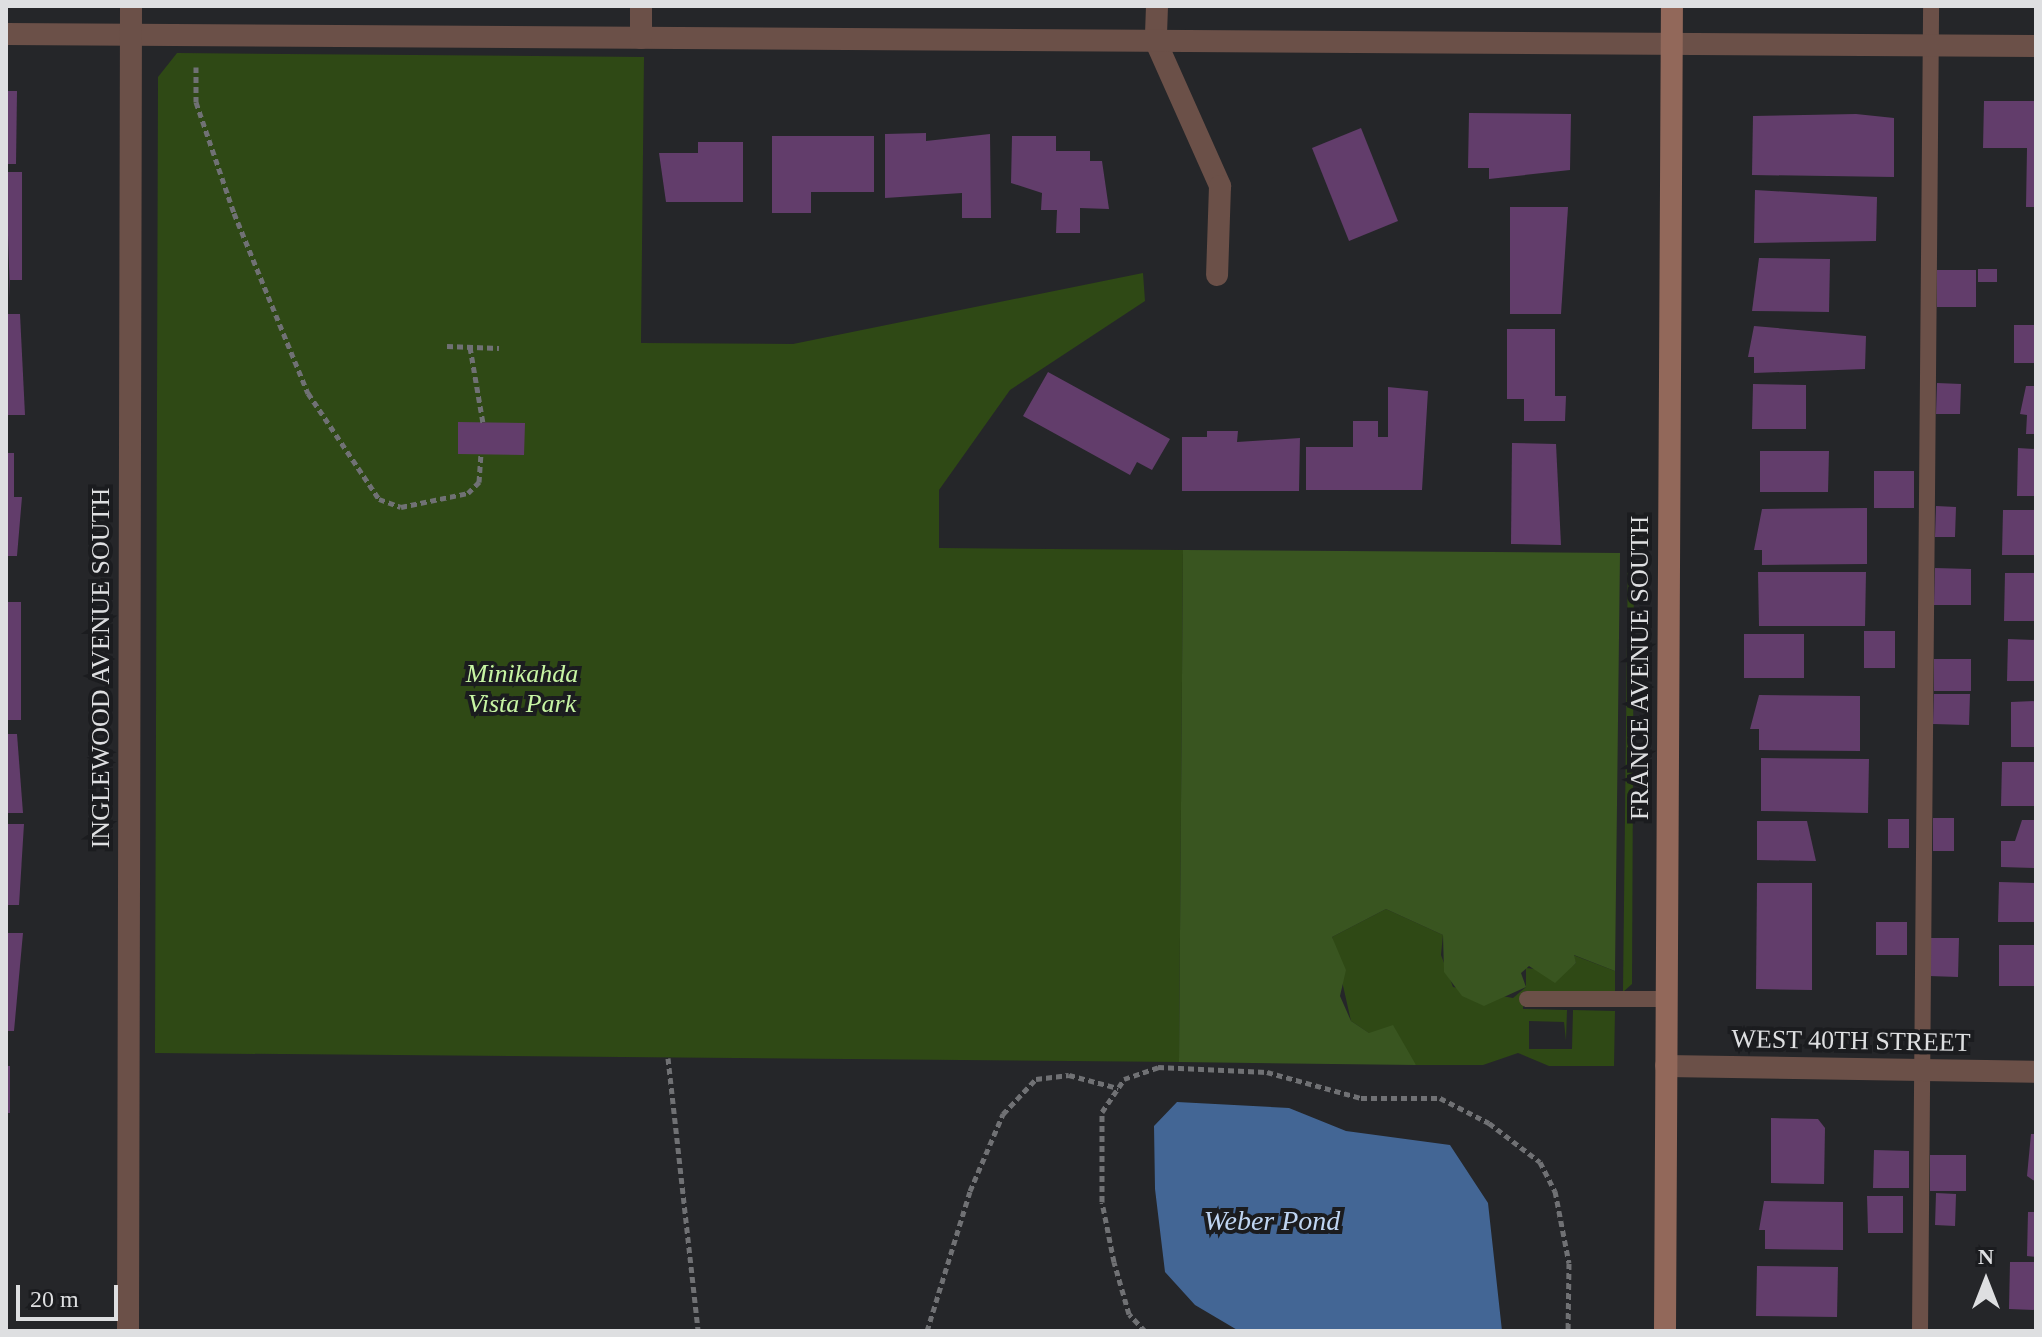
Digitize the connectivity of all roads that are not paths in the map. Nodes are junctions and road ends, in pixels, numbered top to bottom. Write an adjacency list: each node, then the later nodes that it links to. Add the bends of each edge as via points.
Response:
1 (131, 6): 7 (street, INGLEWOOD AVENUE SOUTH)
2 (641, 6): 8 (street)
3 (1157, 6): 9 (street)
4 (1672, 6): 10 (main road, FRANCE AVENUE SOUTH)
5 (1931, 6): 11 (lane)
6 (6, 34): 7 (street)
7 (131, 35): 8 (street); 19 (street, INGLEWOOD AVENUE SOUTH)
8 (641, 38): 9 (street)
9 (1156, 42): 10 (street); 13 (street, via 1220,186)
10 (1671, 42): 11 (street); 15 (main road, FRANCE AVENUE SOUTH)
11 (1931, 46): 12 (street); 17 (lane)
12 (2036, 46)
13 (1217, 275)
14 (1527, 999): 15 (lane)
15 (1666, 999): 16 (main road, FRANCE AVENUE SOUTH)
16 (1666, 1066): 17 (street, WEST 40TH STREET); 20 (main road, FRANCE AVENUE SOUTH)
17 (1921, 1071): 18 (street, WEST 40TH STREET); 21 (lane)
18 (2036, 1072)
19 (128, 1331)
20 (1665, 1331)
21 (1920, 1331)

